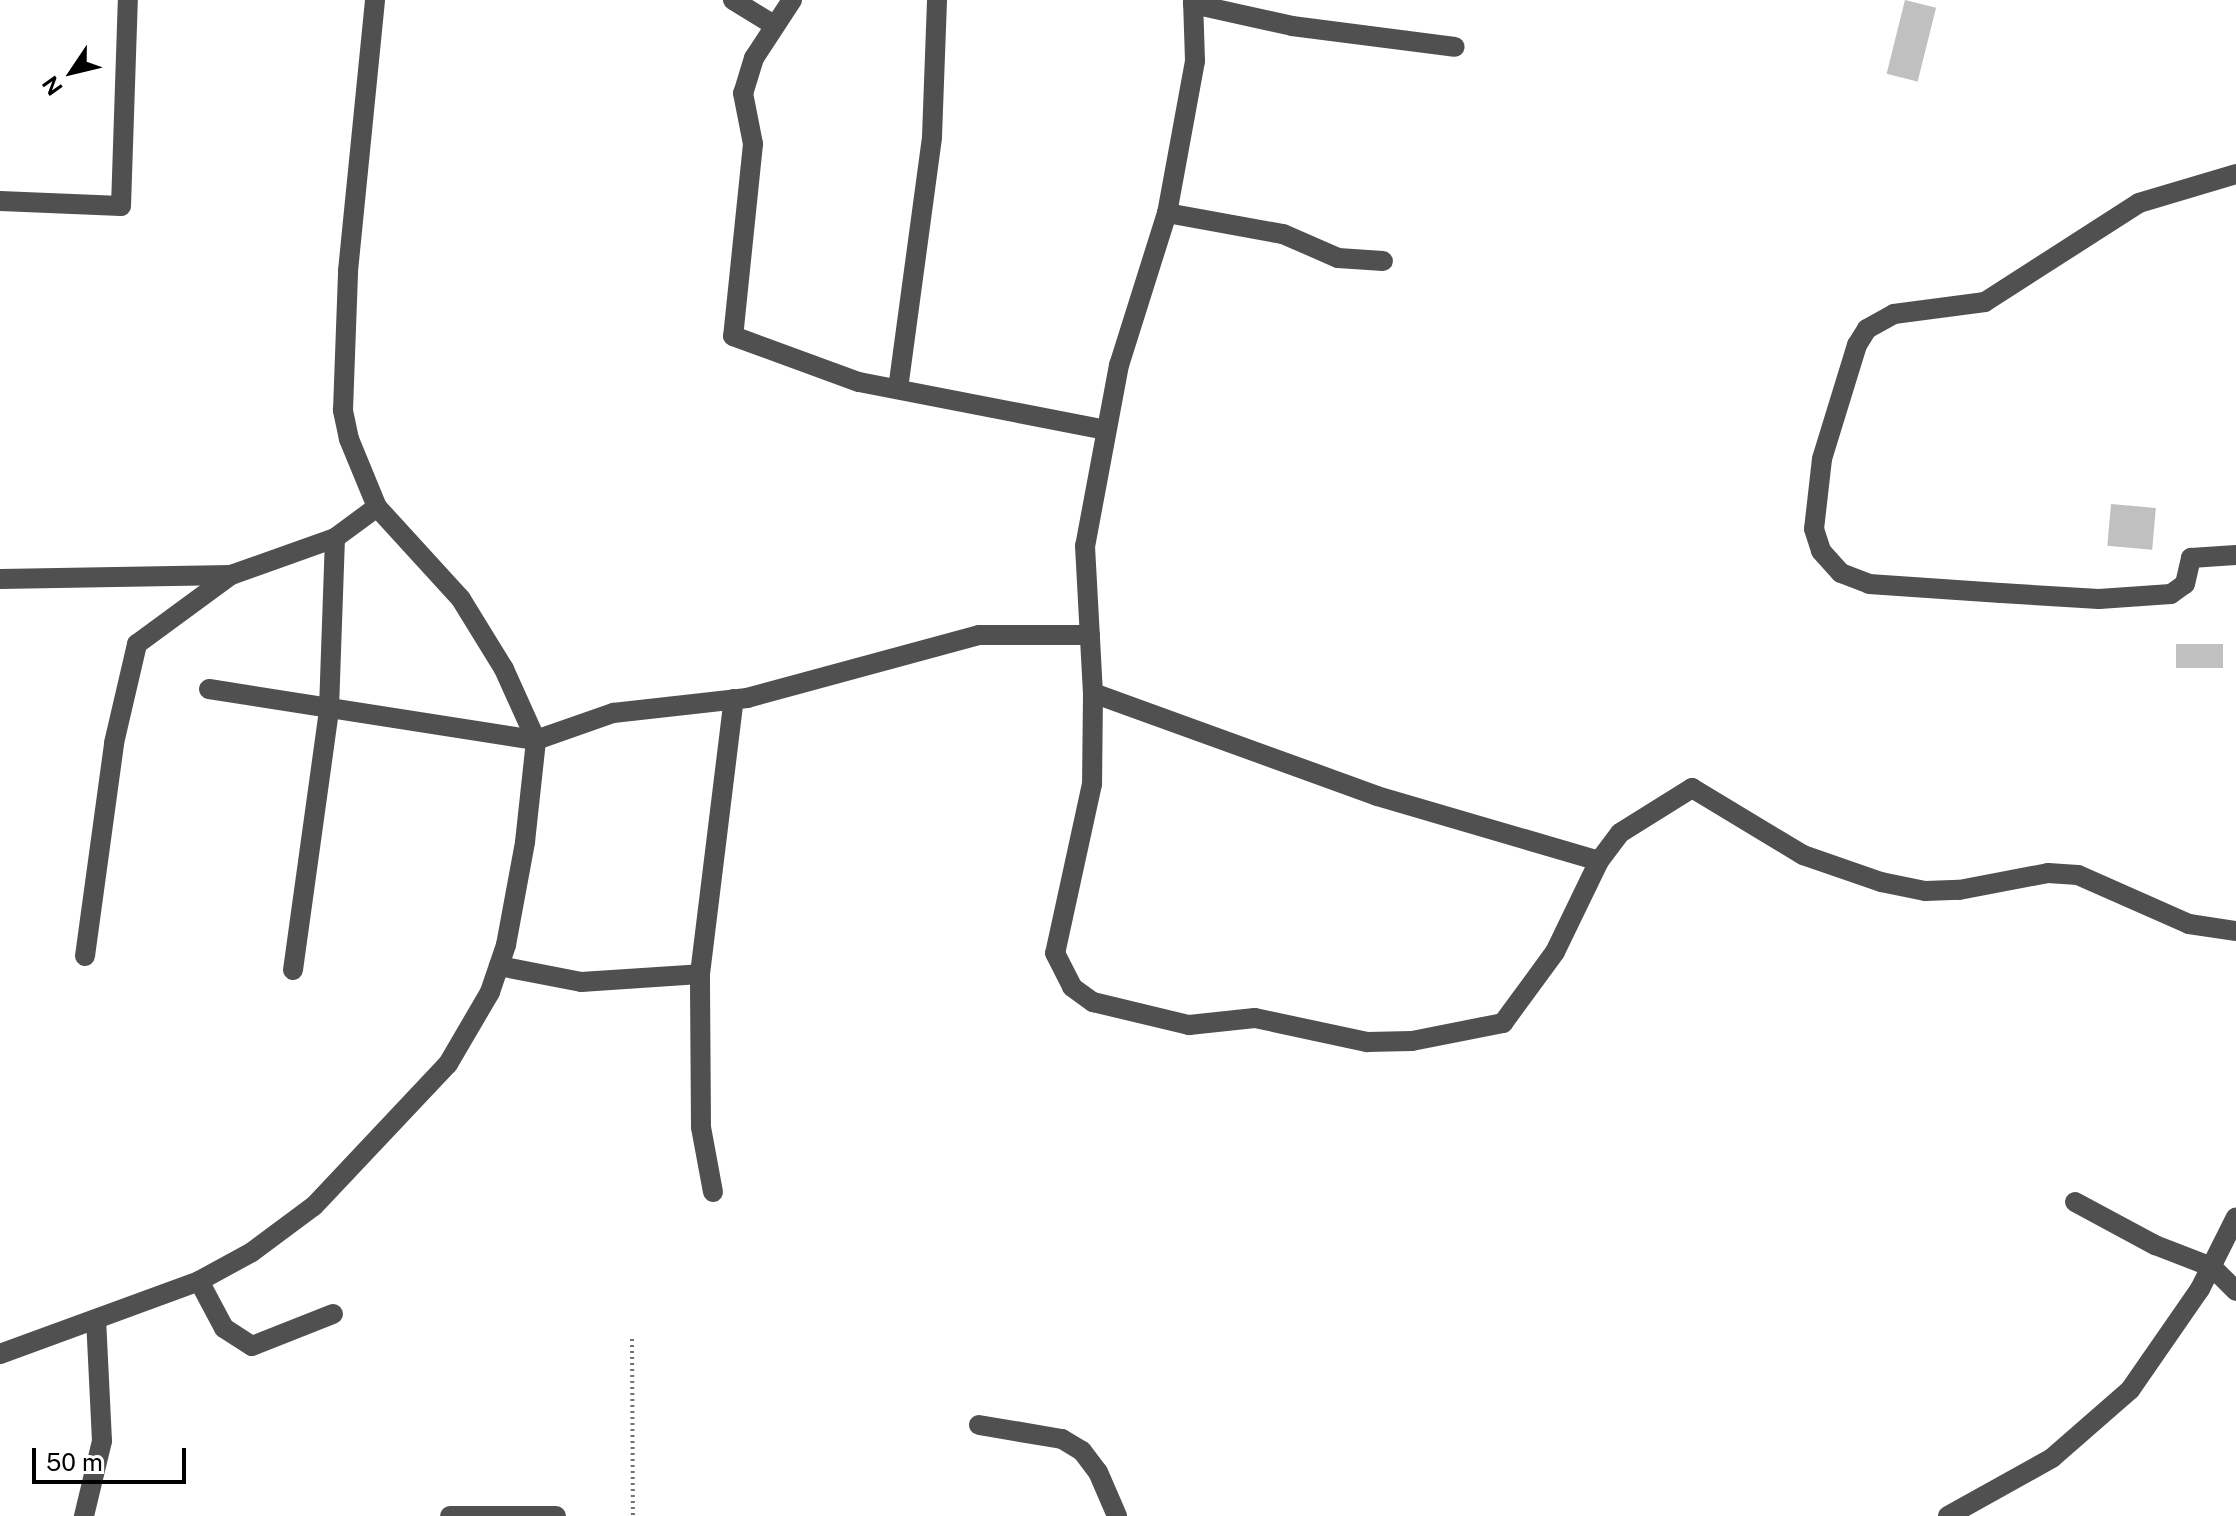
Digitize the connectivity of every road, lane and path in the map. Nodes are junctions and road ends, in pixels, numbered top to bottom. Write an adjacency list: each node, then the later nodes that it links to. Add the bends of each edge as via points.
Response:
1 (128, 0): 10 (street, via 121,206)
2 (375, 0): 15 (street, via 348,271 343,410)
3 (733, 0): 7 (street)
4 (792, 0): 7 (street)
5 (937, 0): 13 (street, via 932,137)
6 (1193, 2): 8 (street, via 1292,26); 11 (street, via 1195,61)
7 (774, 25): 13 (street, via 754,58 743,93 753,144 730,328 739,341 859,382)
8 (1455, 47)
9 (2236, 174): 17 (street, via 2139,203 1985,302 1894,314 1867,329 1857,345 1822,459 1814,529 1821,551 1841,573 1869,584 2001,593 2099,599 2171,594 2185,584 2191,558)
10 (0, 201)
11 (1167, 213): 12 (street, via 1283,234 1338,258); 14 (street, via 1119,365)
12 (1383, 261)
13 (898, 389): 14 (street)
14 (1105, 430): 20 (street, via 1085,546)
15 (377, 507): 16 (street); 25 (street, via 461,599 504,669)
16 (335, 538): 18 (street); 24 (street)
17 (2236, 555)
18 (231, 575): 19 (street); 28 (street, via 137,644 114,743)
19 (0, 579)
20 (1090, 635): 22 (street); 23 (street, via 979,635)
21 (209, 689): 24 (street)
22 (1093, 693): 26 (street, via 1377,796); 26 (street, via 1092,784 1055,953 1072,987 1093,1002 1189,1025 1255,1018 1367,1042 1412,1041 1486,1028 1503,1023 1516,1011 1555,952)
23 (734, 699): 25 (street, via 613,713); 31 (street)
24 (329, 709): 25 (street); 30 (street)
25 (536, 740): 29 (street, via 525,842)
26 (1599, 861): 27 (street, via 1620,833 1692,788 1803,855 1855,875 1925,891 2048,873 2078,875 2189,924)
27 (2236, 931)
28 (85, 956)
29 (499, 966): 31 (street, via 581,982); 36 (street, via 490,992 448,1064 401,1116 314,1206 252,1252)
30 (293, 970)
31 (700, 974): 32 (street, via 701,1127)
32 (713, 1192)
33 (2075, 1202): 35 (street, via 2155,1245)
34 (2236, 1217): 35 (street)
35 (2212, 1267): 37 (street); 48 (street, via 2157,1356 2098,1422 2052,1458)
36 (199, 1281): 38 (street, via 224,1328 252,1346); 39 (street)
37 (2236, 1291)
38 (333, 1314)
39 (96, 1319): 41 (street); 43 (street, via 102,1441)
40 (632, 1339): 46 (path)
41 (0, 1354)
42 (979, 1425): 47 (street, via 1062,1439 1082,1451 1098,1472)
43 (84, 1516)
44 (450, 1516): 45 (street)
45 (556, 1516)
46 (633, 1516)
47 (1117, 1516)
48 (1948, 1516)

